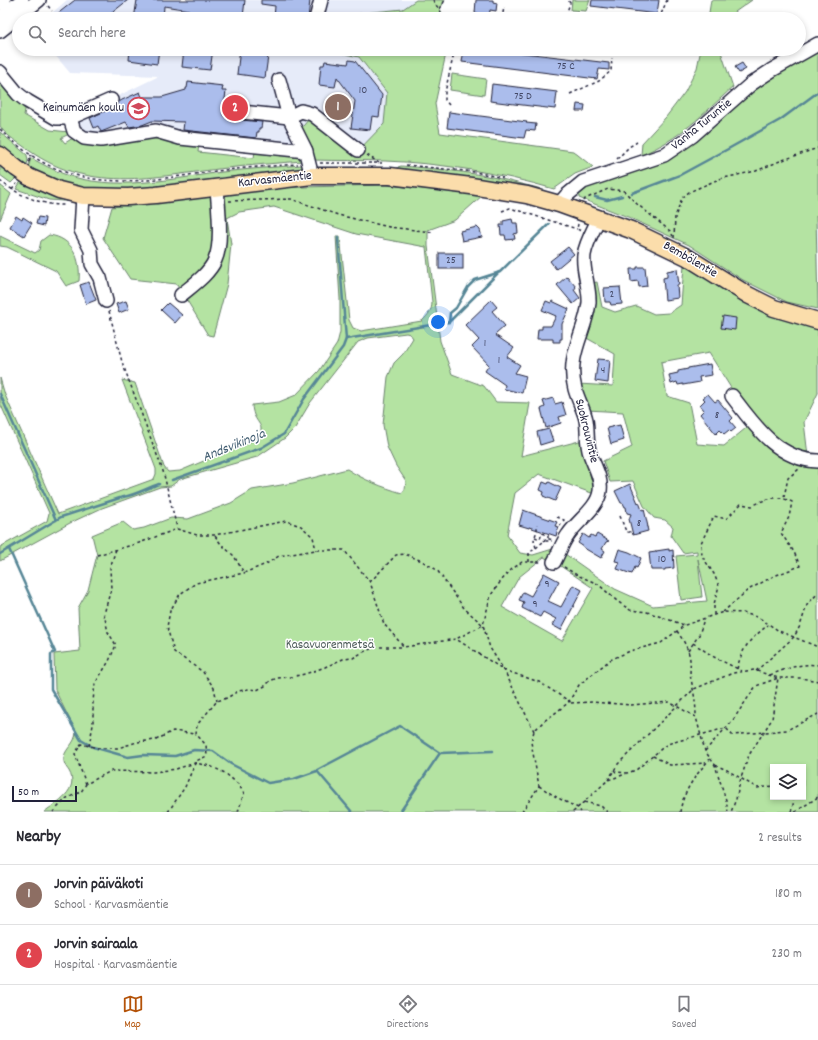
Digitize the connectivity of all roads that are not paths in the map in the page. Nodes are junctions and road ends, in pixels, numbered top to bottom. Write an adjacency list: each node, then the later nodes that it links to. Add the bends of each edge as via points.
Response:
1 (4, 0): 5 (street)
2 (22, 0): 8 (street)
3 (39, 0): 6 (street)
4 (322, 0): 7 (street)
5 (0, 3)
6 (24, 12)
7 (318, 12)
8 (0, 18)
9 (12, 21): 10 (street)
10 (0, 31)
11 (818, 44): 12 (street, Vanha Turuntie)
12 (806, 51)
13 (797, 56): 25 (street, Vanha Turuntie, via 751,84 692,136 664,155 583,182)
14 (0, 72): 19 (street, via 27,102 56,118)
15 (279, 80): 18 (street)
16 (111, 100): 19 (street)
17 (232, 111): 18 (street)
18 (290, 117): 20 (street, via 301,111 312,114); 22 (street)
19 (70, 118): 22 (street, via 74,131 84,138 101,140 156,131)
20 (358, 150)
21 (0, 154): 24 (main road, Karvasmäentie, via 22,174)
22 (309, 163): 23 (main road, Karvasmäentie); 25 (main road, Karvasmäentie)
23 (217, 194): 24 (main road, Karvasmäentie, via 178,192); 27 (street, via 219,239 215,261)
24 (82, 200): 28 (street, via 81,230)
25 (563, 200): 26 (main road, Bembölentie)
26 (598, 218): 29 (main road, Bembölentie, via 658,241 774,308); 32 (street, Suokrouvintie, via 584,255 589,304 576,345 573,375 586,420 588,447 600,490 595,505 567,535)
27 (181, 295)
28 (106, 301)
29 (818, 321)
30 (732, 396): 31 (street, via 772,443 793,456)
31 (814, 461)
32 (554, 562)

